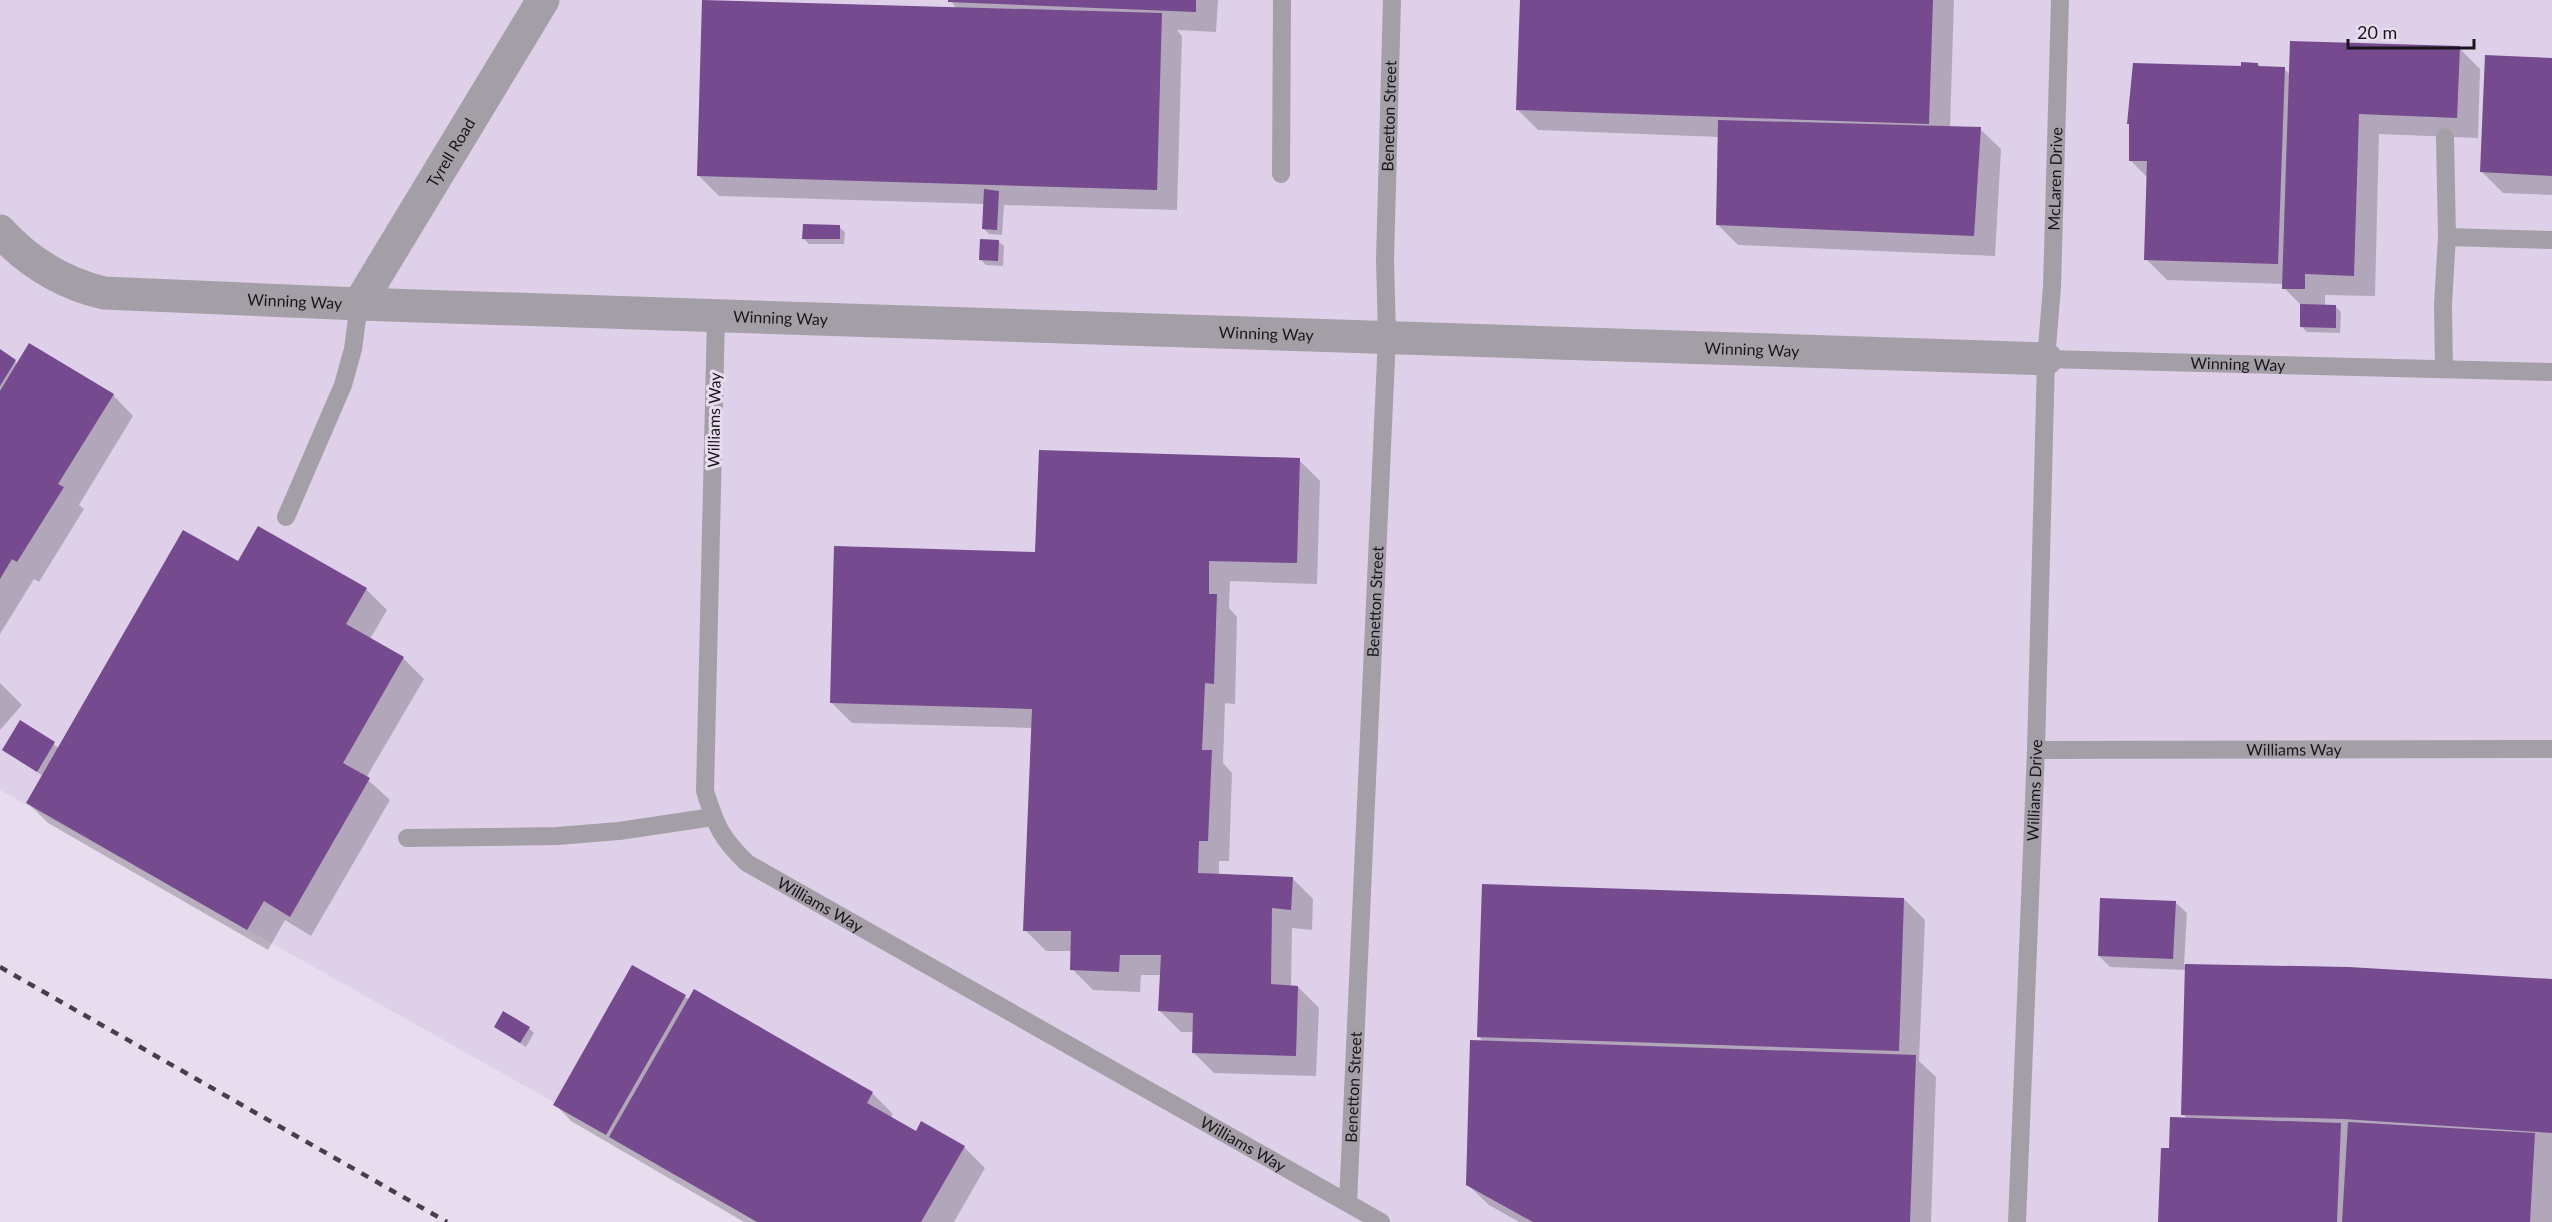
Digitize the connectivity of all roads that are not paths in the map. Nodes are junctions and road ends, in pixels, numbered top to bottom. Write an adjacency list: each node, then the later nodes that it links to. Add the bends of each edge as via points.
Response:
1 (543, 0): 10 (street, Tyrell Road)
2 (1282, 0): 6 (lane)
3 (1392, 0): 12 (lane, Benetton Street, via 1386,182)
4 (2060, 0): 13 (lane, McLaren Drive, via 2052,287)
5 (2445, 137): 8 (lane)
6 (1281, 174)
7 (0, 232): 10 (street, Winning Way, via 27,259 79,287 104,293)
8 (2446, 237): 9 (lane); 14 (lane)
9 (2552, 240)
10 (359, 304): 11 (street, Winning Way); 16 (lane, via 343,385)
11 (716, 315): 12 (street, Winning Way); 19 (lane, Williams Way, via 705,762 705,791)
12 (1387, 336): 13 (street, Winning Way); 21 (lane, Benetton Street)
13 (2046, 359): 14 (lane, Winning Way); 18 (lane, Williams Drive)
14 (2444, 369): 15 (lane, Winning Way)
15 (2552, 372)
16 (286, 517)
17 (2552, 749): 18 (lane, Williams Way)
18 (2036, 750): 23 (lane, Williams Drive)
19 (713, 817): 20 (lane, via 557,836); 21 (lane, Williams Way, via 726,842 747,863)
20 (407, 838)
21 (1348, 1203): 22 (lane, Williams Way)
22 (1381, 1222)
23 (2017, 1222)

